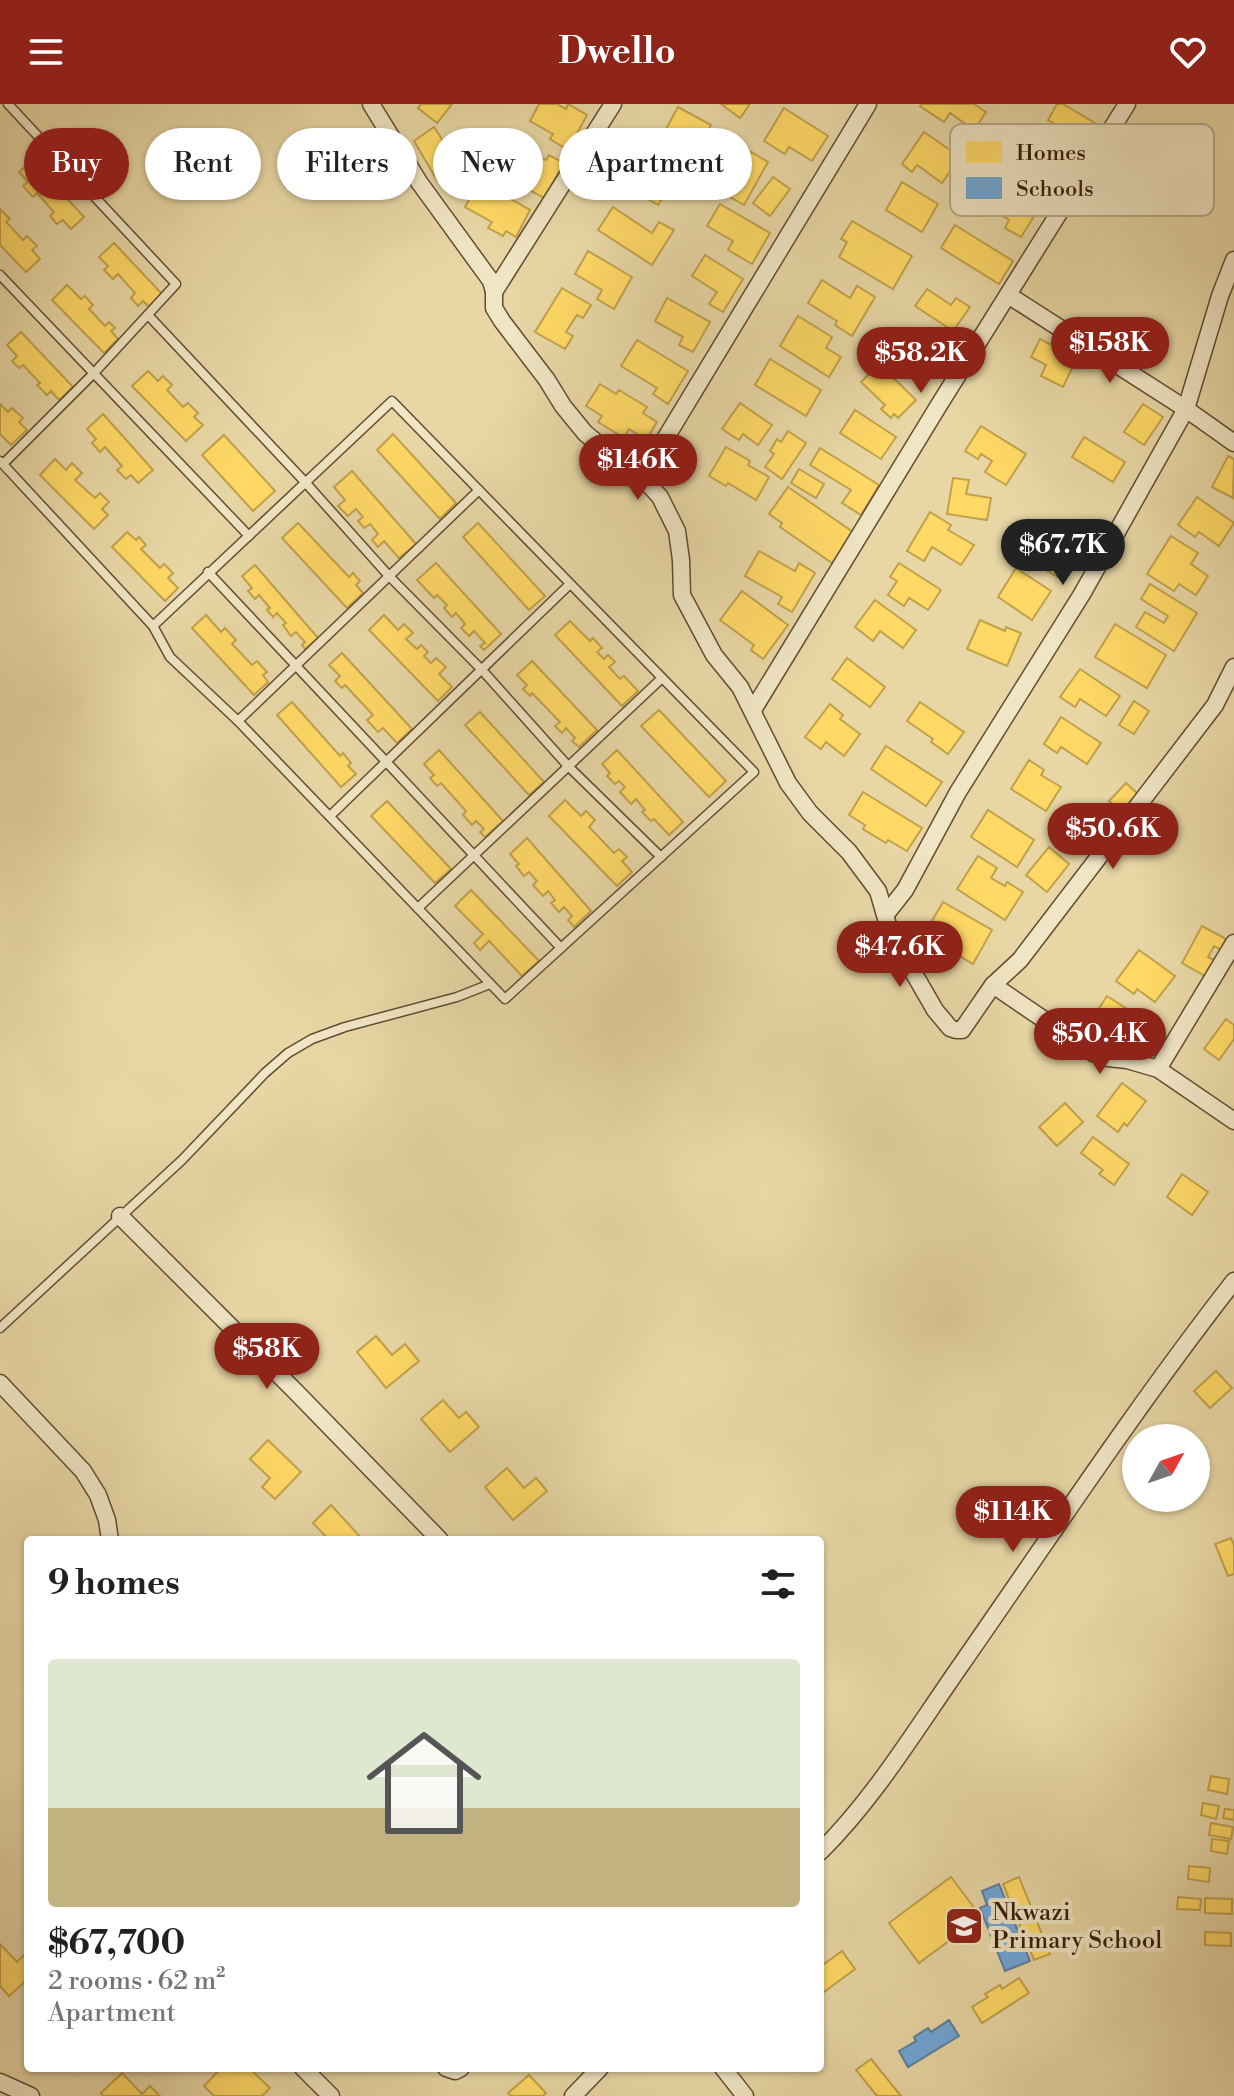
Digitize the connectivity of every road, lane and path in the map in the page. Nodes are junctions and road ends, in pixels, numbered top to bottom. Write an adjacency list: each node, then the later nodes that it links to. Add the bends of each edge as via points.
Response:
1 (8, 104): 12 (lane, via 176,284)
2 (613, 104): 10 (street)
3 (868, 104): 17 (street)
4 (1127, 104): 6 (street)
5 (373, 105): 10 (street)
6 (1115, 124)
7 (1057, 216): 11 (street)
8 (1234, 260): 14 (street)
9 (0, 275): 13 (lane)
10 (494, 292): 17 (street, via 494,308 502,321 585,433)
11 (1008, 295): 14 (street); 29 (street)
12 (148, 315): 13 (lane); 18 (lane)
13 (94, 373): 16 (lane); 20 (lane)
14 (1186, 409): 15 (street); 37 (street, via 1082,594)
15 (1234, 443)
16 (1, 463): 24 (lane)
17 (642, 477): 29 (street, via 660,497 677,531 682,595 690,612)
18 (305, 482): 19 (lane, via 392,401); 20 (lane); 22 (lane)
19 (479, 490): 22 (lane); 23 (lane)
20 (249, 536): 21 (lane)
21 (208, 572): 24 (lane); 25 (lane)
22 (389, 576): 25 (lane); 27 (lane)
23 (570, 584): 27 (lane); 28 (lane)
24 (153, 626): 30 (lane, via 170,657)
25 (296, 665): 30 (lane); 31 (lane)
26 (1234, 667): 41 (street, via 1215,705 1020,960)
27 (482, 670): 31 (lane); 32 (lane)
28 (662, 678): 32 (lane); 35 (lane, via 754,772)
29 (753, 710): 37 (street, via 788,783 849,852 878,891)
30 (238, 721): 33 (lane)
31 (386, 762): 33 (lane); 34 (lane)
32 (568, 766): 34 (lane); 35 (lane)
33 (330, 816): 36 (lane)
34 (474, 855): 36 (lane); 39 (lane)
35 (661, 857): 39 (lane)
36 (418, 908): 40 (lane)
37 (886, 914): 41 (street, via 890,932 950,1028 962,1030)
38 (1234, 943): 42 (street)
39 (561, 948): 40 (lane, via 505,999)
40 (490, 984): 44 (lane, via 345,1027 288,1053)
41 (993, 985): 42 (street, via 1093,1053)
42 (1158, 1069): 43 (street)
43 (1234, 1121)
44 (120, 1216): 46 (lane); 49 (street)
45 (1234, 1281): 50 (street, via 1074,1499 881,1779)
46 (0, 1328)
47 (0, 1383): 48 (street, via 83,1471 98,1495)
48 (109, 1536)
49 (436, 1536)
50 (824, 1847)
51 (307, 2072): 56 (street)
52 (596, 2072): 57 (street)
53 (726, 2072): 58 (street)
54 (0, 2082): 55 (street)
55 (31, 2096)
56 (331, 2096)
57 (573, 2096)
58 (745, 2096)

